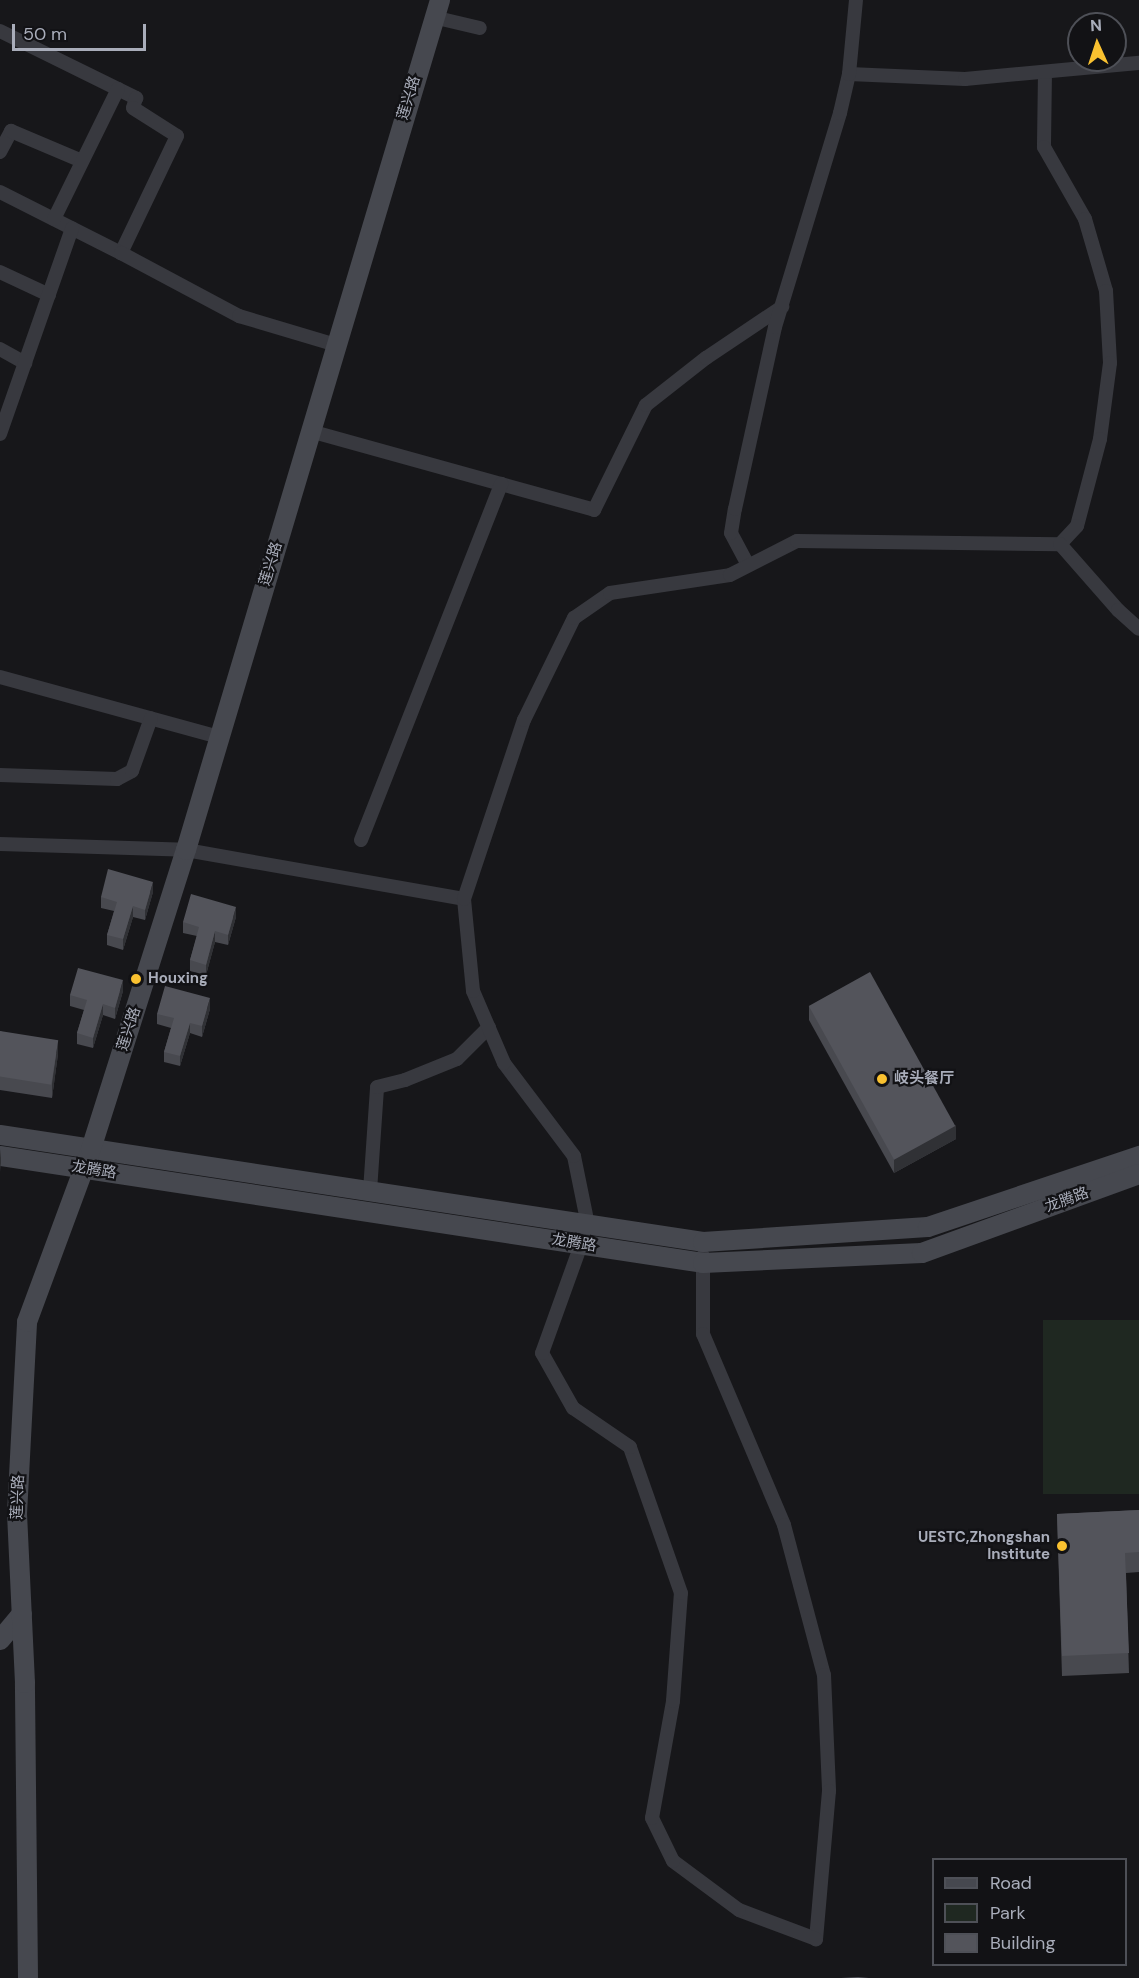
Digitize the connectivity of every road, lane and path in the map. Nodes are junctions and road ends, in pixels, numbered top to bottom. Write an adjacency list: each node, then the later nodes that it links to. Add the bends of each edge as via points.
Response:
1 (856, 0): 7 (street)
2 (436, 9): 3 (street); 18 (street, 莲兴路)
3 (480, 28)
4 (0, 31): 8 (street)
5 (1139, 63): 6 (street)
6 (1046, 72): 7 (street, via 965,79); 25 (street, via 1044,147 1085,219 1106,291 1110,363 1100,439 1077,526)
7 (849, 74): 17 (street)
8 (118, 89): 10 (street); 14 (street, via 136,98 133,108 177,136)
9 (0, 152): 10 (street, via 11,131)
10 (82, 161): 12 (street)
11 (0, 192): 12 (street)
12 (54, 219): 13 (street)
13 (72, 228): 14 (street); 16 (street)
14 (121, 253): 18 (street, via 239,316)
15 (0, 272): 16 (street)
16 (49, 295): 20 (street)
17 (782, 307): 24 (street, via 706,358 646,405 594,510); 26 (street, via 732,525 731,533)
18 (336, 345): 22 (street, 莲兴路)
19 (0, 348): 20 (street)
20 (25, 363): 21 (street)
21 (3, 417): 23 (street)
22 (310, 432): 24 (street); 30 (street, 莲兴路)
23 (0, 434)
24 (501, 484): 32 (street)
25 (1060, 544): 26 (street, via 797,541); 27 (street)
26 (748, 565): 35 (street, via 730,575 610,593 574,618 524,720)
27 (1139, 629)
28 (0, 677): 29 (street)
29 (151, 718): 30 (street); 31 (street, via 132,771 117,779)
30 (219, 737): 34 (street, 莲兴路)
31 (0, 776)
32 (361, 840)
33 (0, 844): 34 (street)
34 (186, 850): 35 (street); 38 (street, 莲兴路)
35 (464, 899): 36 (street, via 474,991)
36 (489, 1027): 43 (street, via 457,1059 376,1087); 44 (street, via 504,1063 574,1156)
37 (0, 1135): 38 (street, 龙腾路)
38 (91, 1149): 41 (street, 莲兴路); 43 (street, 龙腾路)
39 (0, 1156): 41 (street, 龙腾路)
40 (1139, 1156): 45 (street, 龙腾路, via 928,1227)
41 (84, 1168): 46 (street, 龙腾路); 48 (street, 莲兴路, via 27,1322 16,1514)
42 (1139, 1174): 47 (street, 龙腾路, via 922,1253)
43 (370, 1191): 44 (street, 龙腾路)
44 (588, 1225): 45 (street, 龙腾路); 46 (street)
45 (703, 1242): 47 (street)
46 (581, 1244): 47 (street, 龙腾路); 47 (street, via 542,1353 573,1408 630,1447 681,1593 674,1701 652,1818 673,1861 738,1910 816,1940 829,1791 824,1674 784,1525 703,1334)
47 (703, 1263)
48 (22, 1614): 49 (street); 50 (street, 莲兴路)
49 (0, 1640)
50 (28, 1978)

